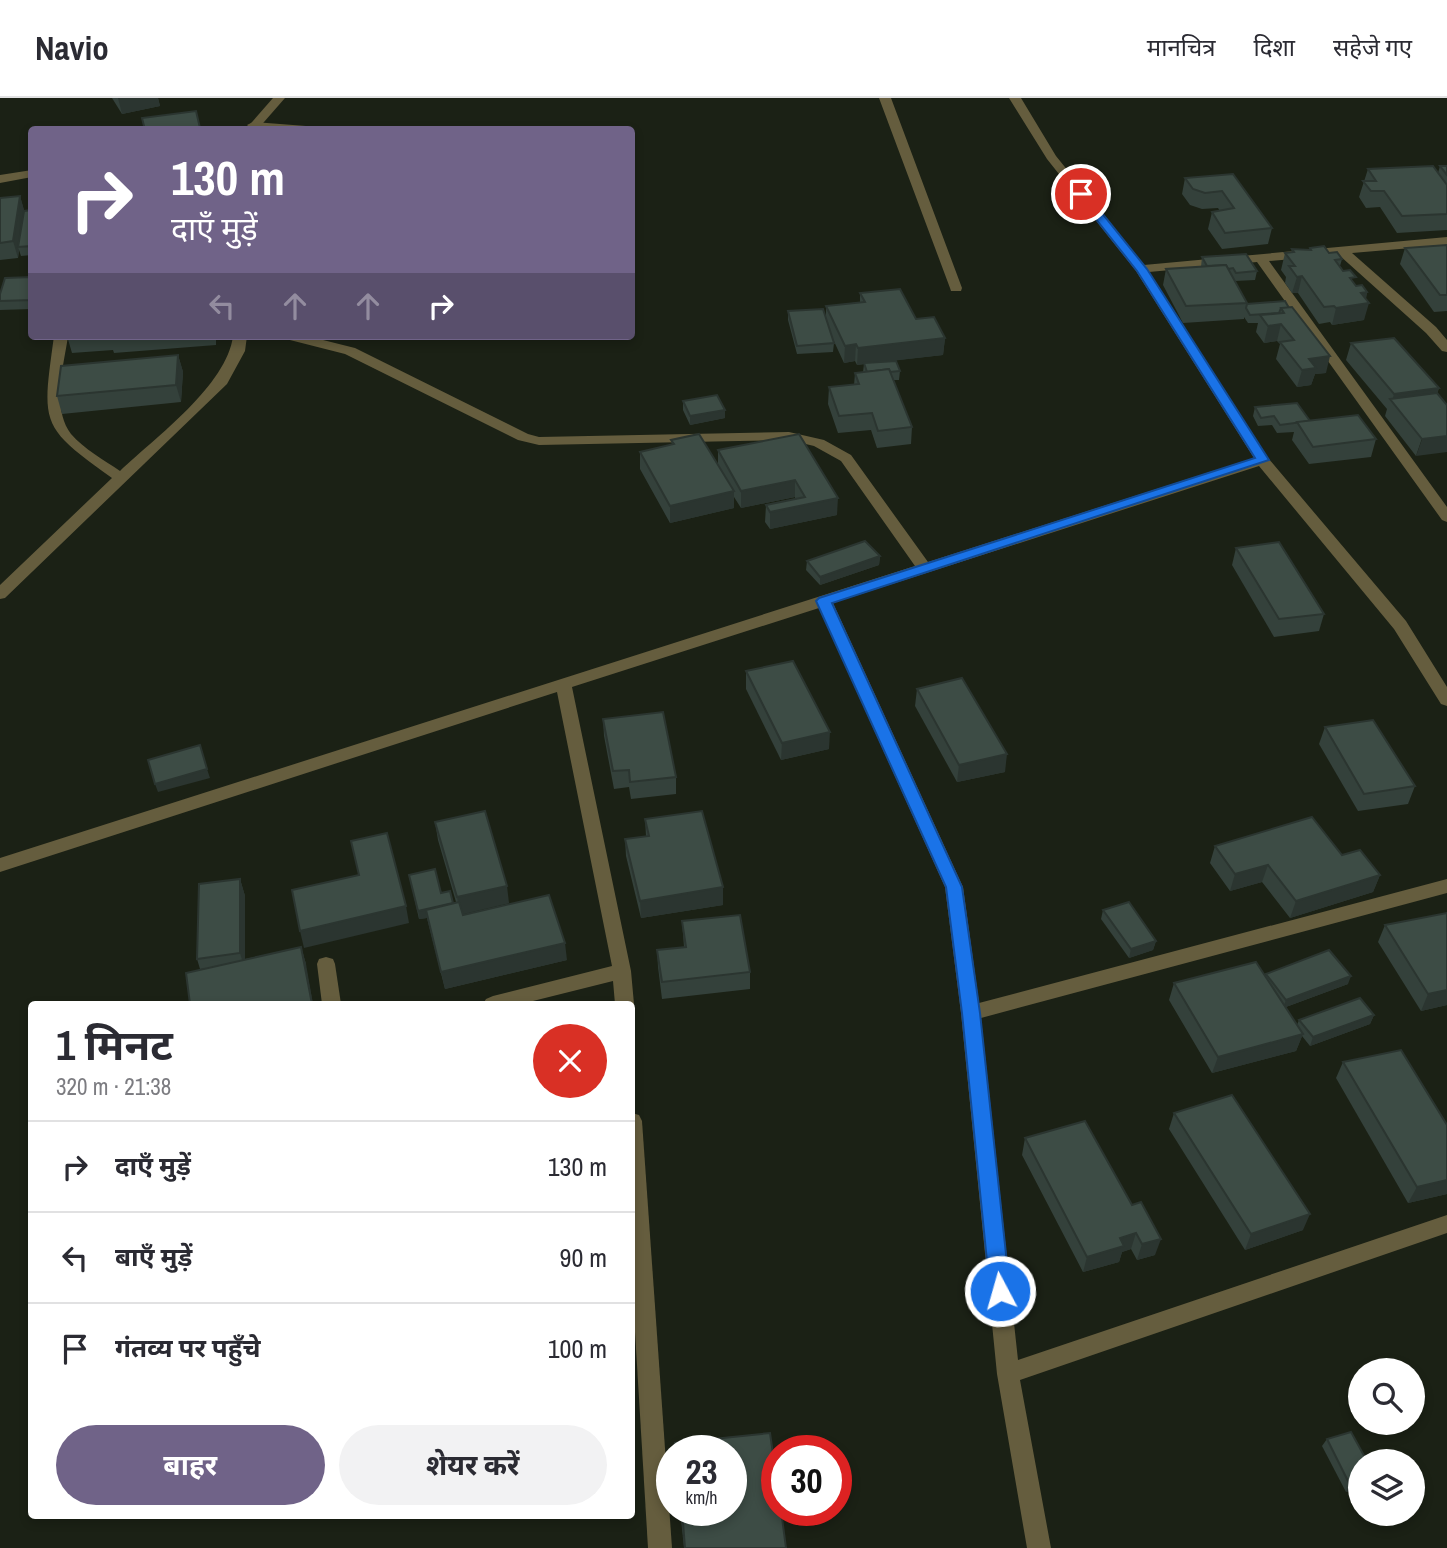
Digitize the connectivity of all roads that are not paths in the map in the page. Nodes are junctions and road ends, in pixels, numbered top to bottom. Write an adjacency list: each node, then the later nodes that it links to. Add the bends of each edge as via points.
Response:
1 (279, 98): 4 (street)
2 (886, 98): 11 (street)
3 (1015, 98): 10 (street, via 1051,157)
4 (252, 126)
5 (28, 174): 6 (street)
6 (0, 179)
7 (1447, 241): 8 (street)
8 (1342, 251): 9 (street); 15 (street)
9 (1260, 258): 10 (street); 18 (street)
10 (1141, 269): 16 (street)
11 (956, 288)
12 (61, 340): 17 (street, via 55,416 65,435)
13 (239, 340): 17 (street, via 222,381)
14 (306, 340): 19 (street, via 349,351 539,441 789,436 831,446 846,458)
15 (1447, 348)
16 (1262, 460): 19 (street); 23 (street, via 1400,625)
17 (121, 478): 20 (street)
18 (1447, 517)
19 (925, 569): 21 (street)
20 (0, 594)
21 (824, 601): 22 (street); 31 (street, via 954,887)
22 (563, 684): 24 (street); 27 (street)
23 (1447, 700)
24 (0, 865)
25 (1447, 886): 31 (street)
26 (326, 964): 28 (street)
27 (622, 971): 29 (street); 30 (street)
28 (332, 1001)
29 (506, 1001)
30 (624, 1001)
31 (971, 1013): 34 (street)
32 (635, 1167): 35 (street)
33 (1447, 1224): 34 (street)
34 (1008, 1374): 36 (street)
35 (660, 1548)
36 (1038, 1548)

